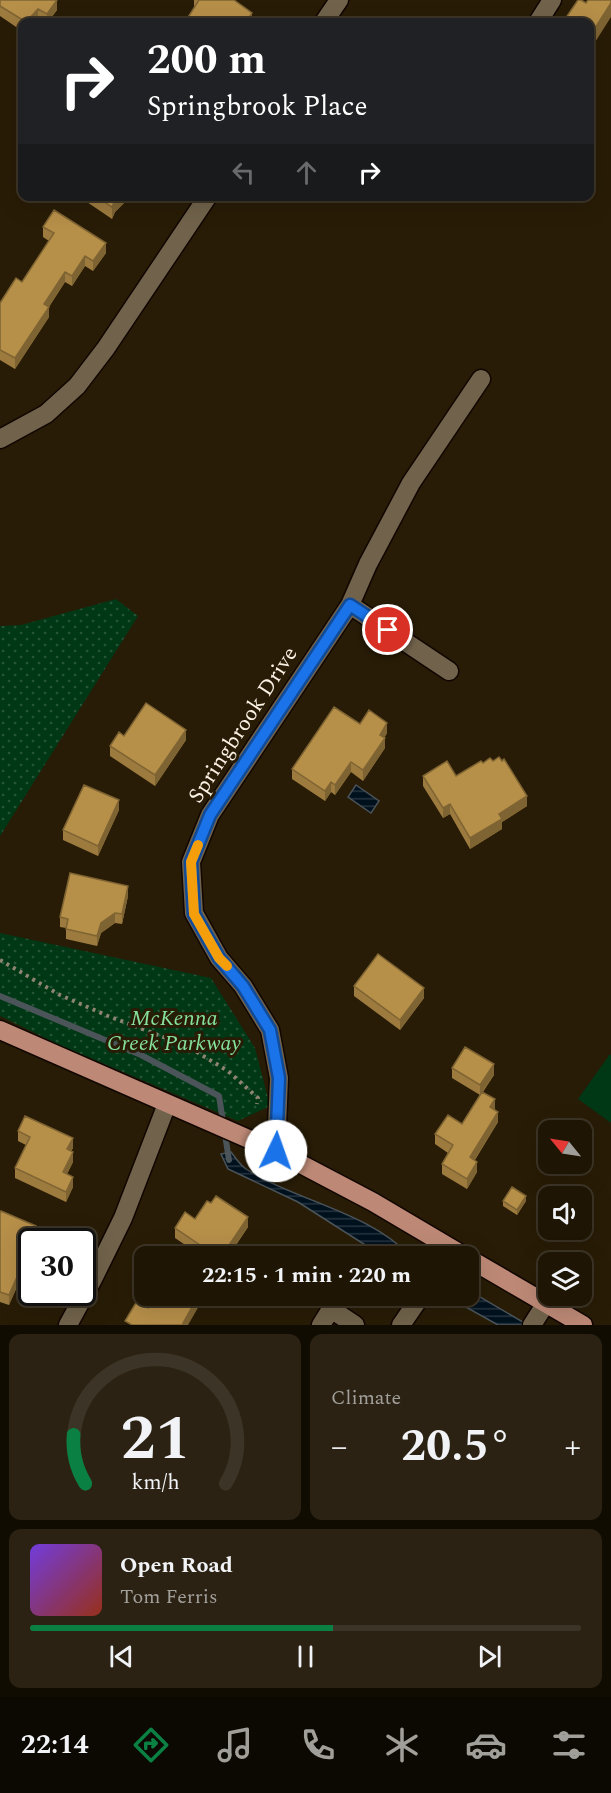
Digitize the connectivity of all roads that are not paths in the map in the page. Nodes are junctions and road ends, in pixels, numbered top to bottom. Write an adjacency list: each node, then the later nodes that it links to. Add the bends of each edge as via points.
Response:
1 (339, 0): 3 (street)
2 (552, 0): 4 (street)
3 (327, 18)
4 (541, 18)
5 (205, 201): 7 (street, via 76,386 46,414)
6 (481, 379): 8 (street, Springbrook Drive, via 411,483)
7 (0, 439)
8 (350, 605): 9 (street); 12 (street, Springbrook Drive, via 210,815 191,862 194,914 219,958 243,986 270,1030 279,1078)
9 (449, 671)
10 (0, 1030): 11 (main road)
11 (167, 1104): 12 (main road); 17 (street, via 123,1218)
12 (276, 1151): 13 (main road, via 374,1202)
13 (437, 1246)
14 (479, 1268): 16 (main road)
15 (415, 1306): 20 (street)
16 (538, 1315): 21 (main road)
17 (68, 1325)
18 (321, 1325): 19 (street, via 331,1309)
19 (355, 1325)
20 (401, 1325)
21 (583, 1325)

